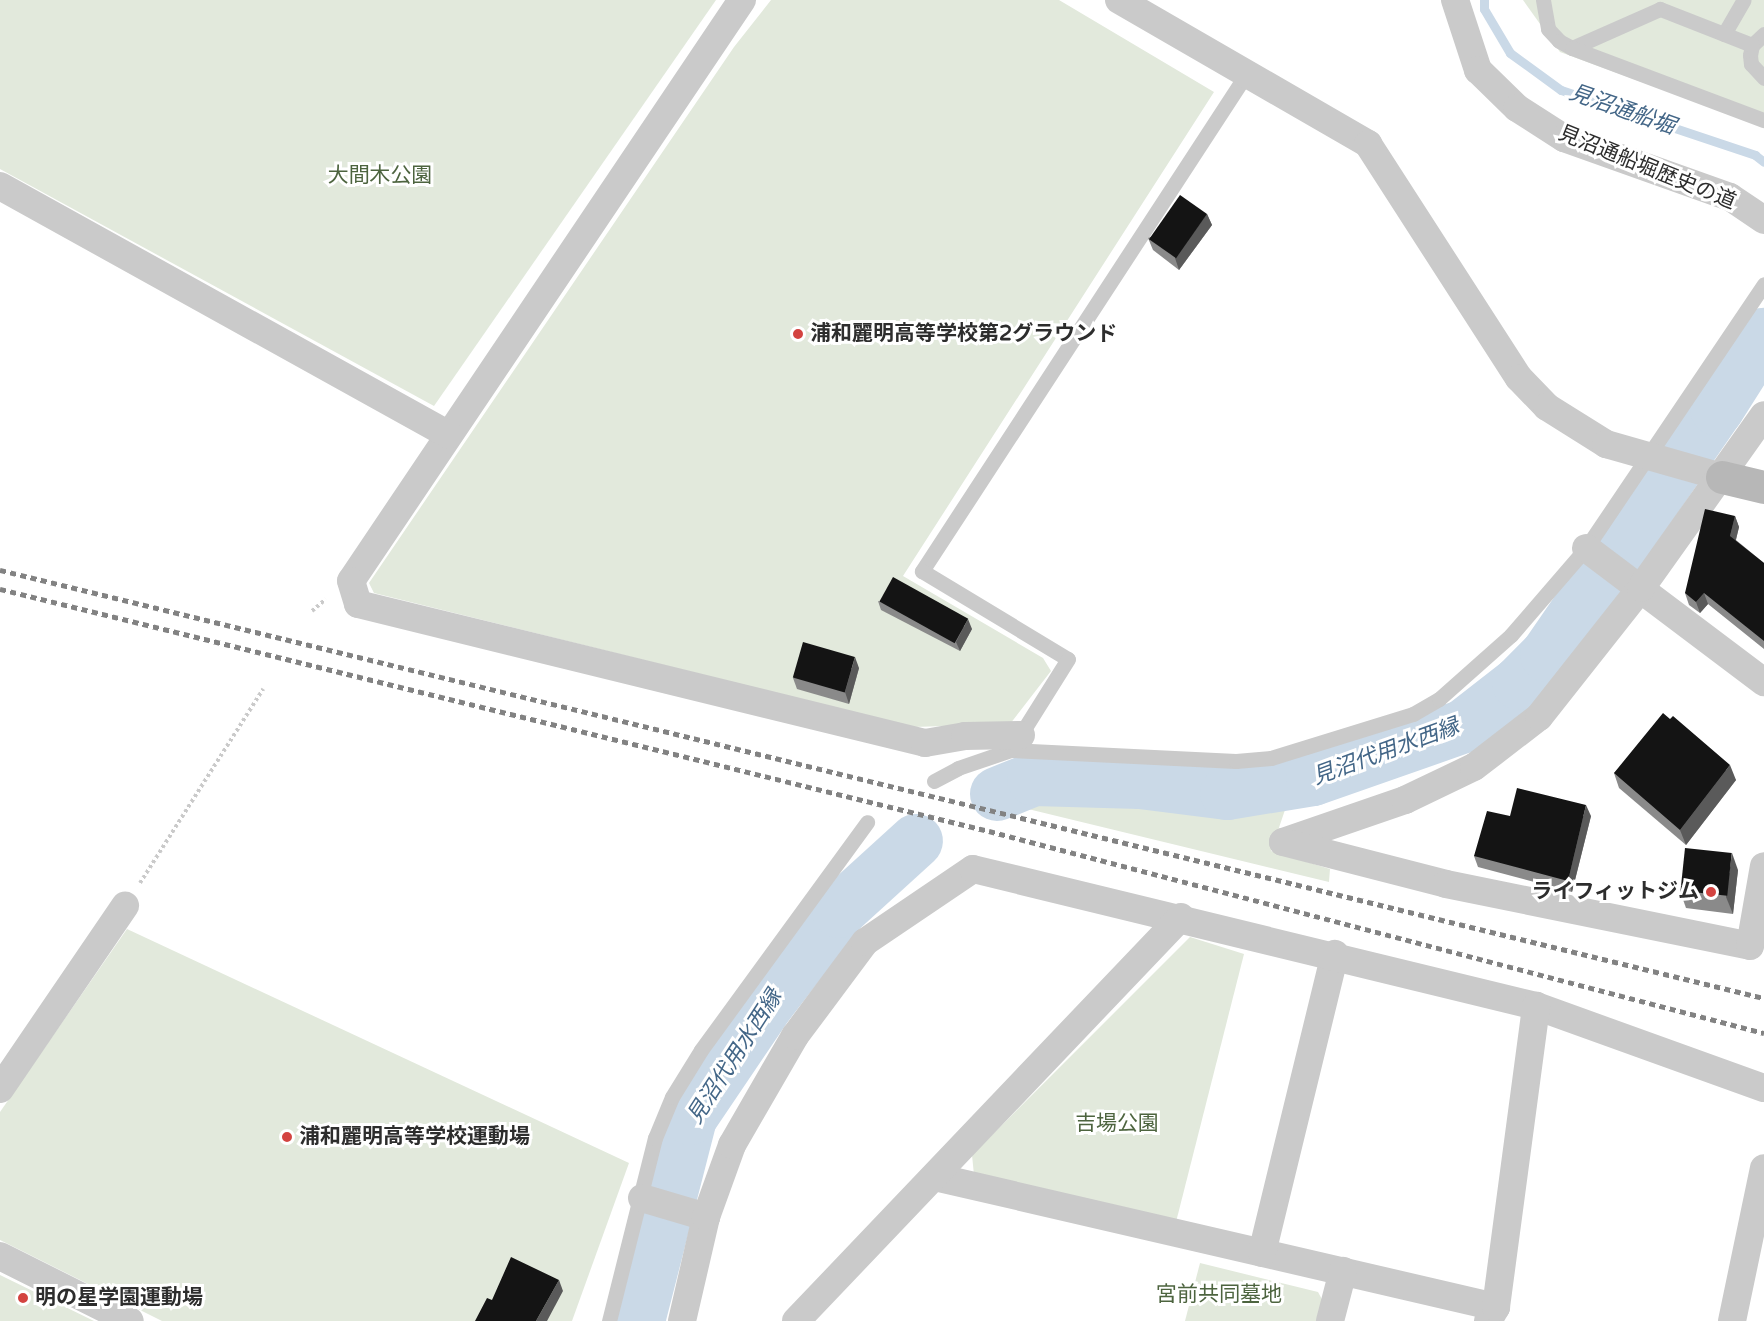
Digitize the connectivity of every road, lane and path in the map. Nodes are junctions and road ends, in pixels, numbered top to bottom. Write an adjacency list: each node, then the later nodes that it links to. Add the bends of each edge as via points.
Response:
1 (742, 0): 17 (street)
2 (1119, 0): 10 (street)
3 (1455, 0): 14 (street, 見沼通船堀歴史の道, via 1478,70 1517,108 1564,138 1730,197)
4 (1543, 0): 9 (lane, via 1548,29)
5 (1744, 0): 6 (lane)
6 (1724, 34): 8 (lane); 9 (lane, via 1660,9)
7 (1764, 34): 8 (lane)
8 (1752, 45): 11 (lane, via 1751,64)
9 (1572, 48): 12 (lane)
10 (1247, 73): 18 (street, via 1368,144 1519,378 1546,407 1606,444); 25 (lane, via 922,570 1068,659)
11 (1764, 78)
12 (1764, 120)
13 (0, 186): 17 (street)
14 (1764, 220)
15 (1764, 284): 18 (lane)
16 (1764, 415): 19 (street)
17 (449, 435): 25 (street, via 351,581 358,604 925,743 965,736)
18 (1648, 454): 19 (street); 21 (lane)
19 (1722, 477): 20 (street); 22 (street)
20 (1764, 487)
21 (1586, 548): 22 (street); 25 (lane, via 1477,668 1413,714 1270,758 1247,760)
22 (1641, 588): 23 (street); 28 (street, via 1539,717 1474,767 1405,800 1283,842 1446,884 1750,946)
23 (1764, 682)
24 (263, 689): 29 (path)
25 (1016, 743): 26 (lane)
26 (934, 781)
27 (867, 822): 37 (lane, via 701,1050 672,1097 655,1138)
28 (1764, 866)
29 (125, 906): 34 (street)
30 (1181, 918): 31 (street); 36 (street); 38 (street, via 973,869 865,942 795,1036 732,1145)
31 (1335, 954): 32 (street); 39 (street)
32 (1536, 1006): 33 (street); 42 (street)
33 (1764, 1088)
34 (0, 1089)
35 (1764, 1168): 48 (street)
36 (935, 1177): 39 (street); 46 (street)
37 (642, 1198): 38 (street); 44 (lane)
38 (706, 1217): 45 (street)
39 (1262, 1253): 41 (street)
40 (0, 1256): 43 (street)
41 (1342, 1272): 42 (street); 47 (street)
42 (1492, 1314)
43 (130, 1321)
44 (609, 1321)
45 (682, 1321)
46 (796, 1321)
47 (1330, 1321)
48 (1732, 1321)

